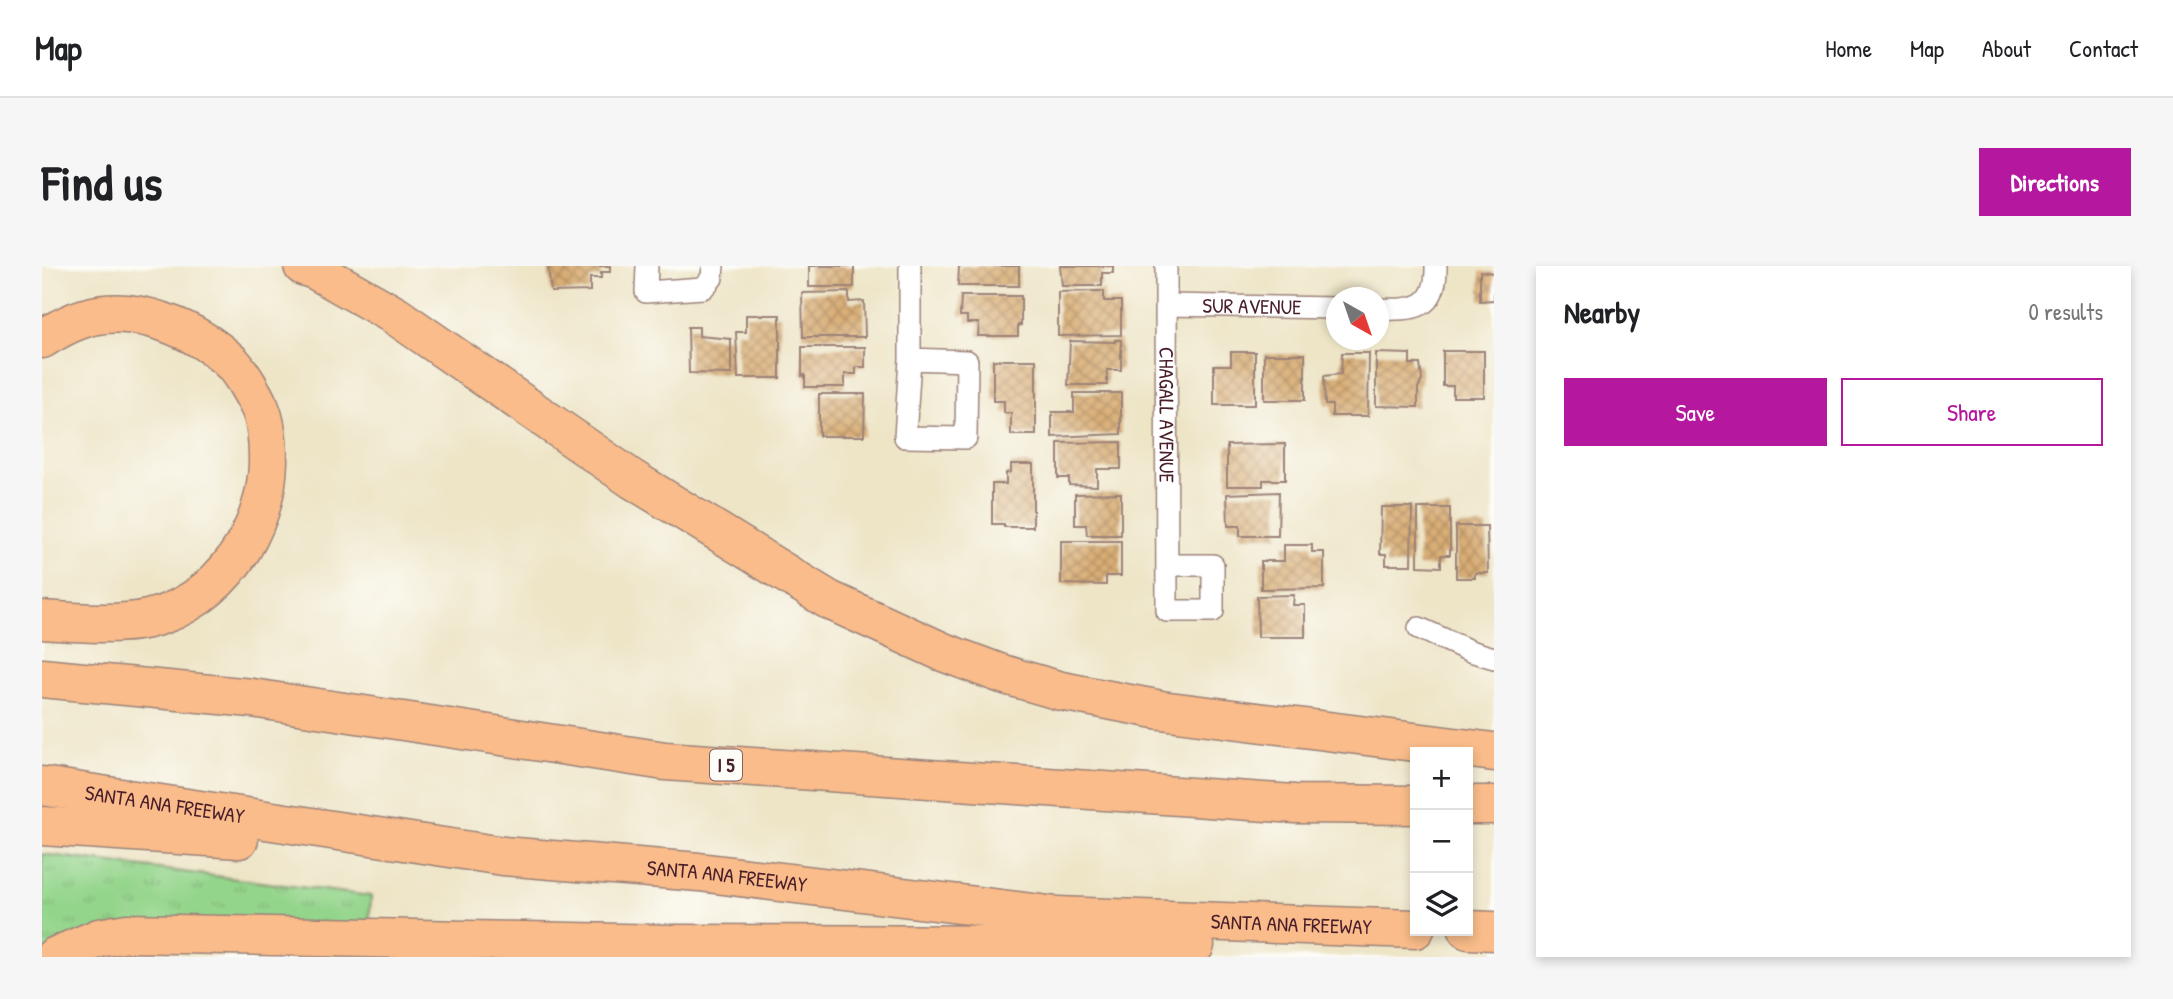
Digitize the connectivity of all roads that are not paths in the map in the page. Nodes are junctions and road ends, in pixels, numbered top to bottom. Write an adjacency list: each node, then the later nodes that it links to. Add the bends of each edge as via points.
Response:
1 (303, 266): 17 (highway, via 396,316 632,479 829,600 943,652 1061,691 1161,710)
2 (647, 266): 3 (street, via 646,292 703,288 712,278)
3 (713, 266)
4 (910, 266): 11 (street)
5 (1166, 266): 7 (street, CHAGALL AVENUE)
6 (1436, 266): 9 (street, via 1427,301 1411,310)
7 (1166, 305): 8 (street, SUR AVENUE); 12 (street, CHAGALL AVENUE)
8 (1326, 309)
9 (1389, 309)
10 (42, 339): 13 (highway, via 86,318 124,314 197,336 234,365 260,410 268,443 268,477 252,533 211,585 183,605 148,619)
11 (910, 359): 11 (street, via 967,361 966,438 905,438)
12 (1167, 565)
13 (42, 621)
14 (1419, 628): 15 (street)
15 (1494, 658)
16 (42, 678): 19 (highway, I 5, via 252,698 665,761 1295,804)
17 (1494, 751)
18 (42, 786): 23 (highway, SANTA ANA FREEWAY)
19 (1410, 805)
20 (1473, 805): 21 (highway)
21 (1494, 805)
22 (42, 826): 23 (highway)
23 (503, 856): 24 (highway, SANTA ANA FREEWAY, via 699,872 1057,916)
24 (1400, 928): 27 (highway, via 1183,947 686,944 127,933 99,938)
25 (1473, 930): 26 (highway)
26 (1494, 931)
27 (54, 957)

